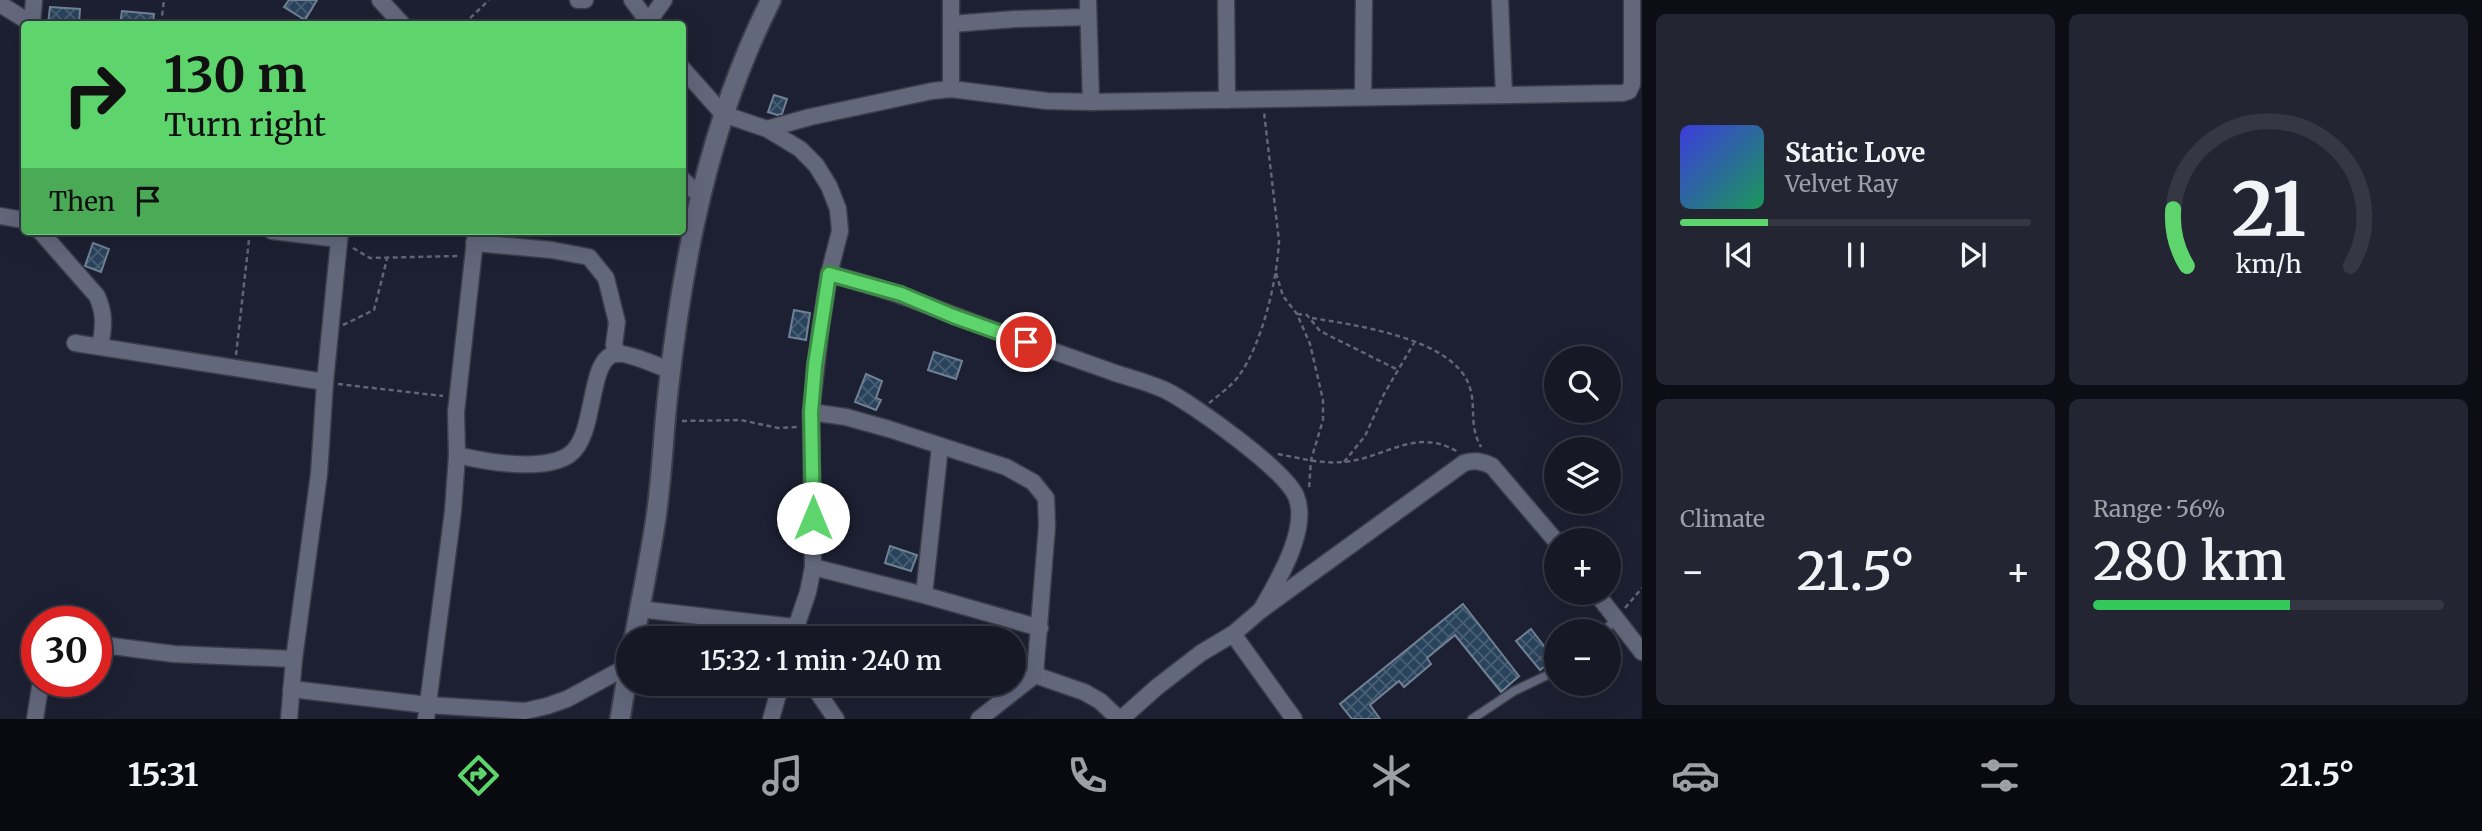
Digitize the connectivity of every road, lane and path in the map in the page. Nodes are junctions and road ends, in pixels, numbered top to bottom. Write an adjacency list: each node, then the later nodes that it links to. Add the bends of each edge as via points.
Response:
1 (34, 0): 19 (street)
2 (164, 0): 20 (path)
3 (380, 0): 21 (street)
4 (489, 0): 22 (path)
5 (578, 0): 6 (street)
6 (585, 0)
7 (632, 0): 23 (street)
8 (664, 0): 24 (street)
9 (771, 0): 33 (street)
10 (951, 0): 25 (street)
11 (1088, 0): 17 (street)
12 (1226, 0): 31 (street)
13 (1364, 0): 29 (street)
14 (1500, 0): 28 (street)
15 (1632, 0): 28 (street, via 1629,91)
16 (0, 4): 18 (street)
17 (1088, 17): 25 (street); 32 (street)
18 (27, 21)
19 (32, 21)
20 (161, 21)
21 (399, 21)
22 (467, 21)
23 (648, 21)
24 (650, 21)
25 (951, 24): 27 (street)
26 (686, 72): 33 (street)
27 (951, 89): 32 (street); 34 (street)
28 (1503, 95): 29 (street)
29 (1363, 97): 30 (street)
30 (1262, 99): 31 (street); 44 (path, via 1279,241)
31 (1227, 100): 32 (street)
32 (1091, 102)
33 (723, 114): 34 (street); 35 (street)
34 (767, 129): 45 (street, via 800,149 829,186 840,231)
35 (693, 203): 55 (street)
36 (0, 216): 37 (street)
37 (21, 220)
38 (44, 235): 51 (street, via 97,296 105,322)
39 (250, 235): 53 (path)
40 (340, 235): 48 (street)
41 (341, 235): 43 (path, via 362,255)
42 (475, 243): 43 (path); 52 (street, via 589,257 606,278 616,317 614,345); 57 (street)
43 (387, 259): 48 (path, via 374,310)
44 (1275, 270): 46 (path, via 1283,296); 58 (path, via 1267,314 1244,368)
45 (829, 274): 58 (street, via 901,294 1164,390); 59 (street)
46 (1297, 314): 47 (path); 64 (path, via 1310,344 1323,400 1323,420)
47 (1312, 318): 49 (path, via 1371,327); 54 (path, via 1320,331)
48 (331, 330): 56 (street)
49 (1414, 342): 54 (path); 67 (path, via 1448,359 1468,383 1473,428)
50 (75, 343): 51 (street)
51 (100, 346): 53 (street)
52 (618, 354): 55 (street); 63 (street, via 609,357 598,373 589,421 571,454 544,463 488,462)
53 (234, 369): 56 (street)
54 (1397, 370): 66 (path, via 1365,436)
55 (671, 371): 60 (street)
56 (325, 382): 57 (path); 84 (street, via 319,474)
57 (458, 397): 63 (street)
58 (1198, 411): 62 (street)
59 (811, 419): 60 (path, via 778,428 719,419); 61 (street, via 869,423); 69 (street)
60 (665, 423): 73 (street, via 656,523)
61 (940, 446): 71 (street); 80 (street, via 1006,467 1033,482 1045,498)
62 (1251, 450): 64 (path); 74 (street, via 1291,488 1299,514 1285,567)
63 (457, 454): 93 (street)
64 (1311, 460): 66 (path)
65 (1473, 461): 66 (path, via 1431,441); 67 (street); 74 (street, via 1441,478)
66 (1345, 462)
67 (1492, 467): 68 (street)
68 (1545, 528)
69 (813, 567): 71 (street); 79 (street)
70 (1642, 588): 75 (path)
71 (924, 595): 80 (street)
72 (1605, 605): 75 (street)
73 (639, 609): 77 (street); 78 (street)
74 (1261, 610): 81 (street)
75 (1616, 619)
76 (1621, 625): 83 (street)
77 (636, 626)
78 (748, 626)
79 (796, 626)
80 (1040, 628): 86 (street)
81 (1233, 634): 100 (street, via 1201,653); 101 (street)
82 (112, 646): 84 (street, via 174,654)
83 (1642, 652)
84 (294, 659): 88 (street)
85 (616, 674): 93 (street, via 547,706)
86 (1035, 675): 99 (street); 100 (street, via 1084,692)
87 (1544, 677): 102 (lane)
88 (291, 689): 93 (street); 95 (street)
89 (624, 696): 96 (street)
90 (778, 696): 97 (street)
91 (820, 696): 98 (street)
92 (38, 697): 94 (street)
93 (427, 712)
94 (35, 719)
95 (289, 719)
96 (621, 719)
97 (771, 719)
98 (836, 719)
99 (979, 719)
100 (1120, 719)
101 (1294, 719)
102 (1472, 719)

